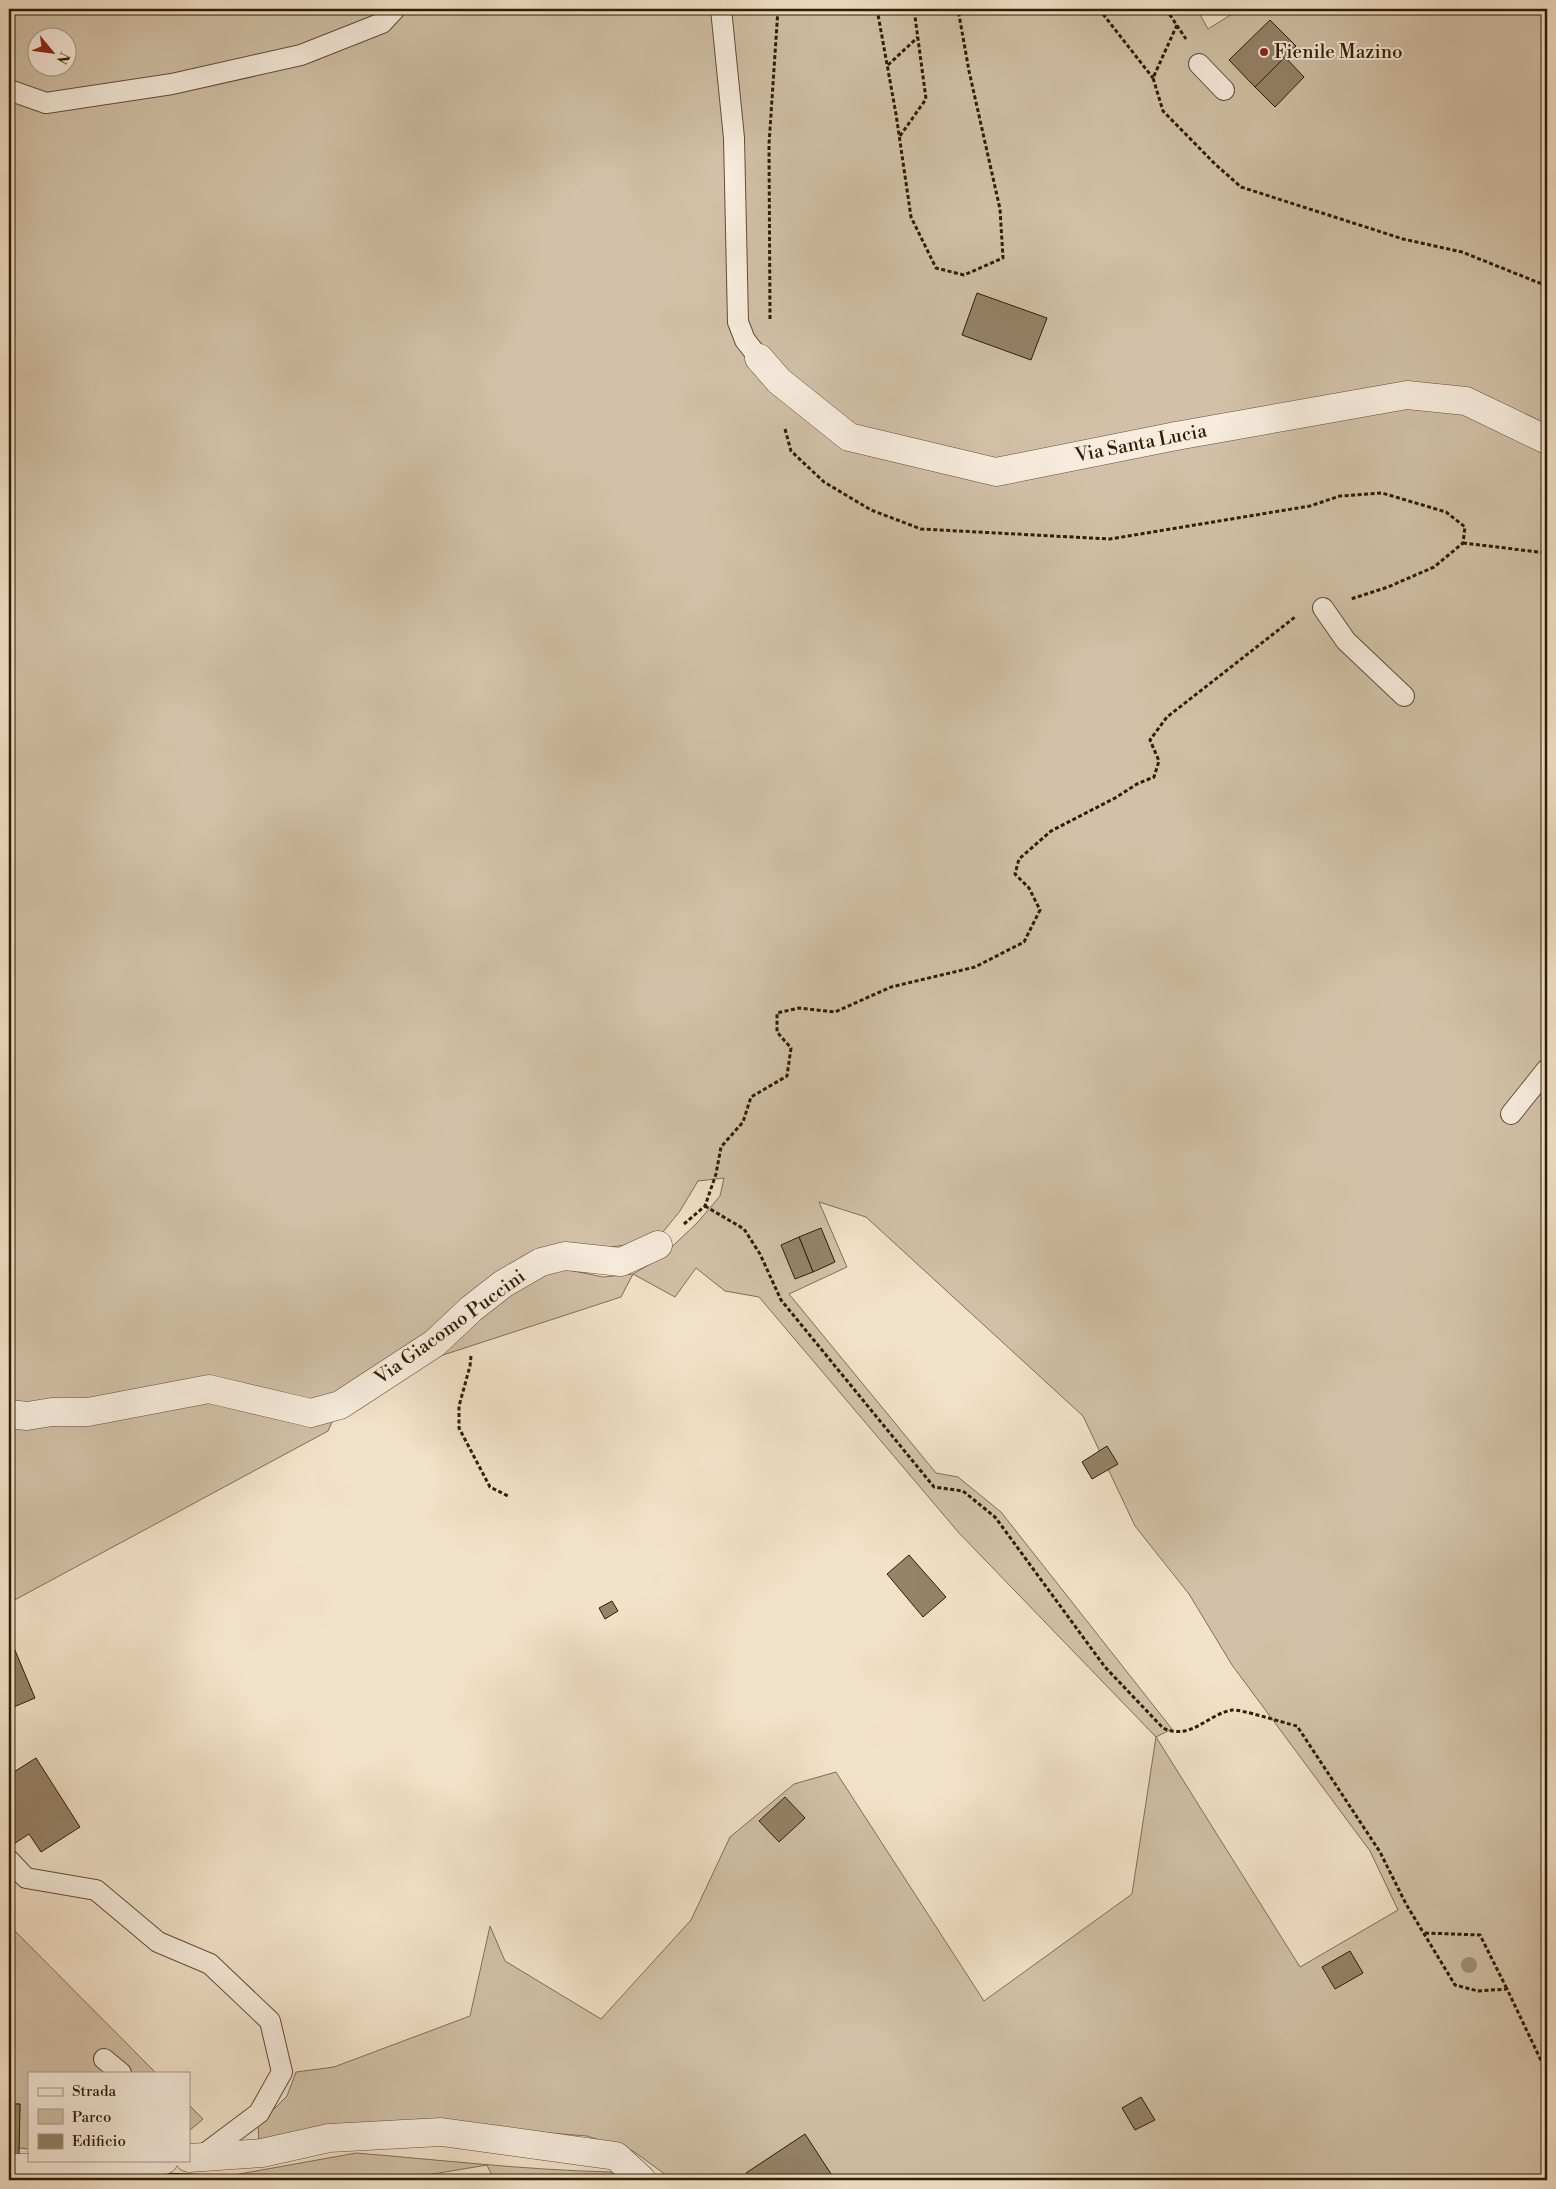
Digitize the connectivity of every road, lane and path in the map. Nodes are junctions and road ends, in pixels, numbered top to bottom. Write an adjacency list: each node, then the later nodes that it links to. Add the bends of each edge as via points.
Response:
1 (394, 9): 14 (lane, via 382,23 301,55 172,84 46,103)
2 (721, 9): 18 (lane, via 734,138 738,322)
3 (778, 9): 18 (path, via 769,144 770,322)
4 (877, 9): 12 (path)
5 (914, 9): 10 (path)
6 (958, 9): 16 (path, via 1000,209 1003,258 964,276 936,268 911,217)
7 (1100, 9): 13 (path)
8 (1166, 9): 9 (path)
9 (1177, 24): 11 (path); 13 (path)
10 (918, 36): 12 (path); 16 (path, via 926,99)
11 (1199, 64): 15 (lane)
12 (888, 65): 16 (path)
13 (1153, 78): 17 (path, via 1162,111 1241,187 1403,239 1462,252)
14 (9, 90)
15 (1224, 90)
16 (900, 136)
17 (1547, 286)
18 (759, 358): 19 (street, Via Santa Lucia)
19 (779, 381): 20 (street, Via Santa Lucia, via 849,437 996,472 1407,395 1466,401); 21 (path, via 785,431 791,450 824,482 871,510 921,529 1110,539 1310,506 1340,496 1382,493 1446,512 1465,527)
20 (1547, 440)
21 (1463, 543): 22 (path); 23 (path, via 1434,567 1388,587)
22 (1547, 553)
23 (1323, 608): 24 (lane, via 1346,640); 27 (path, via 1296,616 1167,717 1150,740 1159,761 1154,777 1051,832 1019,858 1015,874 1029,888 1040,910 1024,942 975,967 891,986 835,1012 800,1008 777,1013 777,1032 791,1048 787,1076 751,1098 743,1122 721,1147)
24 (1404, 696)
25 (1547, 1069): 26 (lane)
26 (1511, 1114)
27 (705, 1206): 28 (path); 33 (path, via 744,1229 760,1254 781,1300 934,1487 963,1491 995,1518 1105,1667 1163,1728 1175,1734 1232,1710 1297,1726 1380,1852 1406,1904)
28 (658, 1245): 29 (street, Via Giacomo Puccini, via 621,1262 565,1256 540,1262 503,1284)
29 (459, 1319): 30 (street, Via Giacomo Puccini, via 435,1343 340,1405 311,1413 209,1389 88,1412); 31 (path, via 472,1337 470,1366 459,1406 459,1428 490,1487)
30 (9, 1414)
31 (510, 1497)
32 (9, 1860): 38 (lane, via 26,1878 96,1890 158,1942 210,1964 270,2021 282,2072 259,2113)
33 (1425, 1933): 34 (path, via 1455,1985 1478,1991); 34 (path, via 1480,1935)
34 (1508, 1989): 37 (path)
35 (104, 2059): 36 (lane)
36 (119, 2072)
37 (1547, 2074)
38 (194, 2158): 43 (street, via 262,2153 329,2138 441,2132 616,2156)
39 (121, 2162): 40 (street)
40 (99, 2163): 42 (street)
41 (9, 2168): 42 (street)
42 (45, 2174)
43 (642, 2180)

